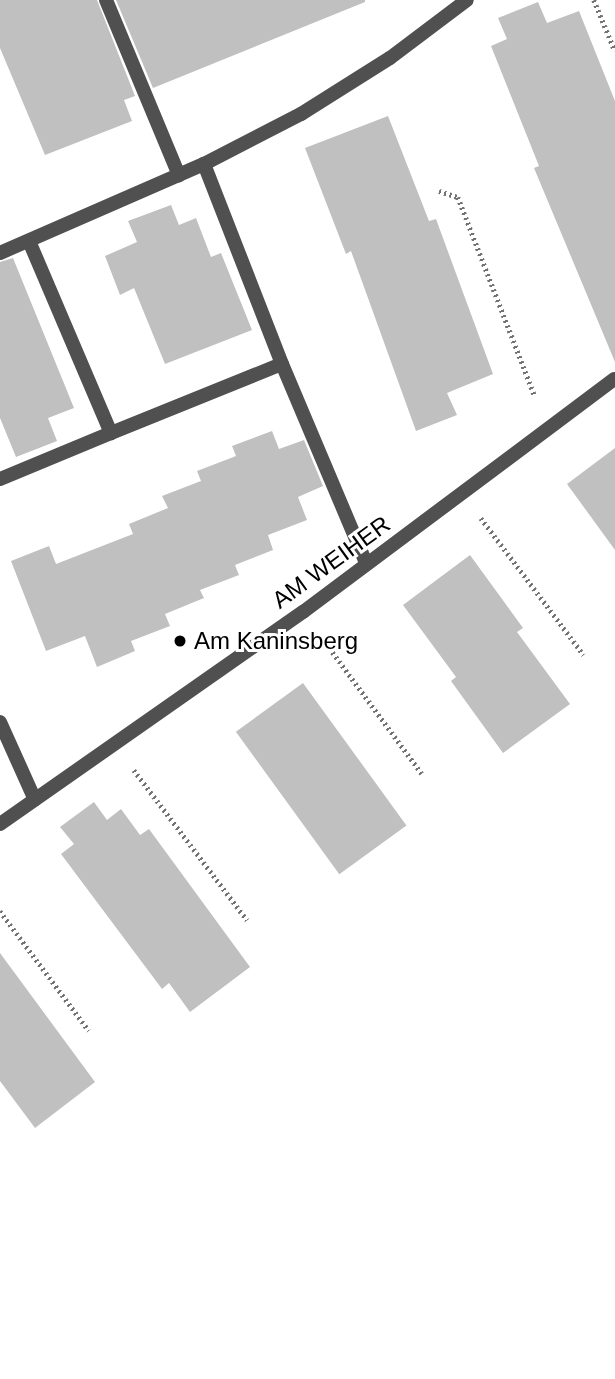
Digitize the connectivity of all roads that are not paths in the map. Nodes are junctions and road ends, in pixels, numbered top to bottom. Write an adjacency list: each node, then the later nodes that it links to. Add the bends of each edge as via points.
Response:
1 (106, 0): 4 (street)
2 (467, 0): 3 (street, via 390,58 301,114)
3 (204, 164): 4 (street); 7 (street)
4 (179, 175): 5 (street)
5 (29, 241): 6 (street); 9 (street)
6 (0, 253)
7 (282, 364): 9 (street); 11 (street)
8 (615, 380): 11 (street, AM WEIHER)
9 (111, 433): 10 (street)
10 (0, 478)
11 (366, 563): 13 (street, AM WEIHER)
12 (0, 722): 13 (street)
13 (35, 800): 14 (street, AM WEIHER)
14 (0, 824)

